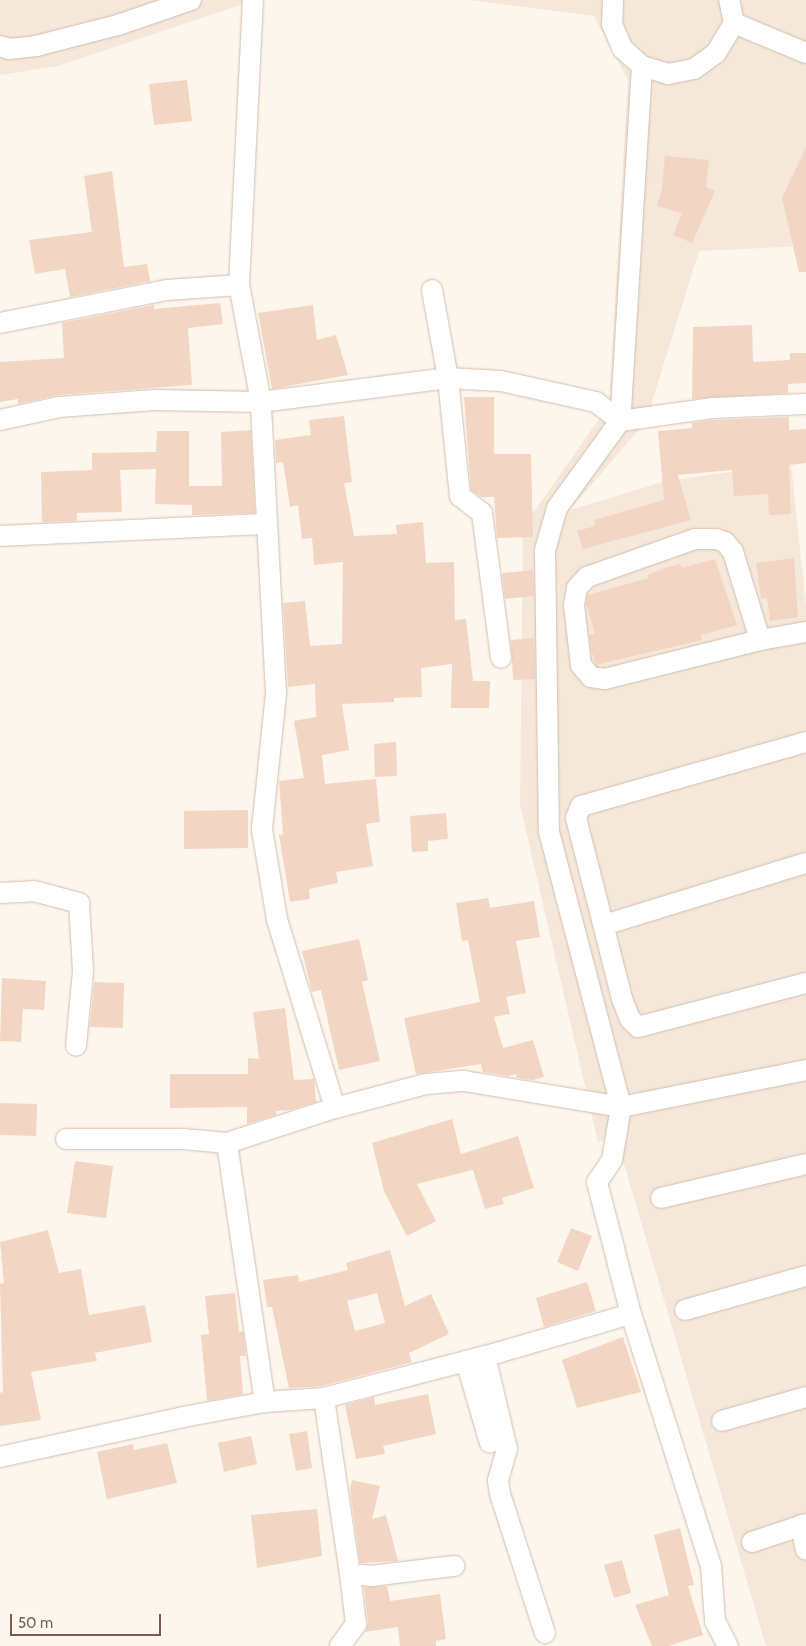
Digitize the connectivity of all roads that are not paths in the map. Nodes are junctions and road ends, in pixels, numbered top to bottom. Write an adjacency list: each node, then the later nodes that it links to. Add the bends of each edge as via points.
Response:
1 (191, 0): 6 (street, via 118,25 36,46)
2 (254, 0): 9 (street)
3 (613, 0): 8 (street, via 612,24 622,48)
4 (730, 0): 5 (street)
5 (734, 23): 7 (street); 8 (street, via 716,54 694,69 668,74)
6 (0, 46)
7 (806, 53)
8 (642, 66): 16 (street)
9 (239, 285): 11 (street, via 167,290); 13 (street)
10 (432, 290): 12 (street)
11 (0, 323)
12 (448, 378): 13 (street); 16 (street, via 501,381 596,402); 21 (street, via 460,496 482,513)
13 (261, 402): 15 (street, via 154,400 59,408); 17 (street)
14 (806, 404): 16 (street, via 712,408)
15 (0, 420)
16 (620, 421): 29 (street, via 557,508 545,550 548,832)
17 (265, 524): 18 (street); 30 (street, via 276,693 262,828 277,919)
18 (0, 536)
19 (805, 635): 20 (street)
20 (760, 640): 20 (street, via 733,552 725,542 716,539 695,539 587,576 577,588 574,605 581,666 591,677 605,679)
21 (501, 658)
22 (806, 742): 25 (street, via 581,806 576,818 579,842)
23 (806, 863): 25 (street)
24 (0, 893): 27 (street, via 34,891 79,903 83,971)
25 (604, 925): 26 (street, via 622,999 630,1019 638,1027)
26 (806, 983)
27 (76, 1046)
28 (806, 1070): 29 (street)
29 (621, 1107): 30 (street, via 464,1082 426,1084); 37 (street, via 612,1160 597,1182)
30 (335, 1108): 32 (street)
31 (66, 1139): 32 (street, via 183,1139)
32 (227, 1143): 41 (street)
33 (806, 1164): 34 (street)
34 (661, 1198)
35 (806, 1276): 36 (street)
36 (685, 1310)
37 (631, 1314): 38 (street); 52 (street, via 711,1566 716,1621)
38 (475, 1358): 40 (street); 43 (street); 50 (street, via 507,1449 498,1481 500,1494)
39 (806, 1397): 42 (street)
40 (324, 1398): 41 (street); 49 (street)
41 (265, 1402): 44 (street)
42 (722, 1421)
43 (490, 1443)
44 (0, 1457)
45 (803, 1524): 46 (street); 47 (street)
46 (752, 1542)
47 (806, 1550)
48 (454, 1566): 49 (street, via 371,1576)
49 (350, 1574): 51 (street, via 356,1624)
50 (545, 1633)
51 (340, 1646)
52 (728, 1646)

